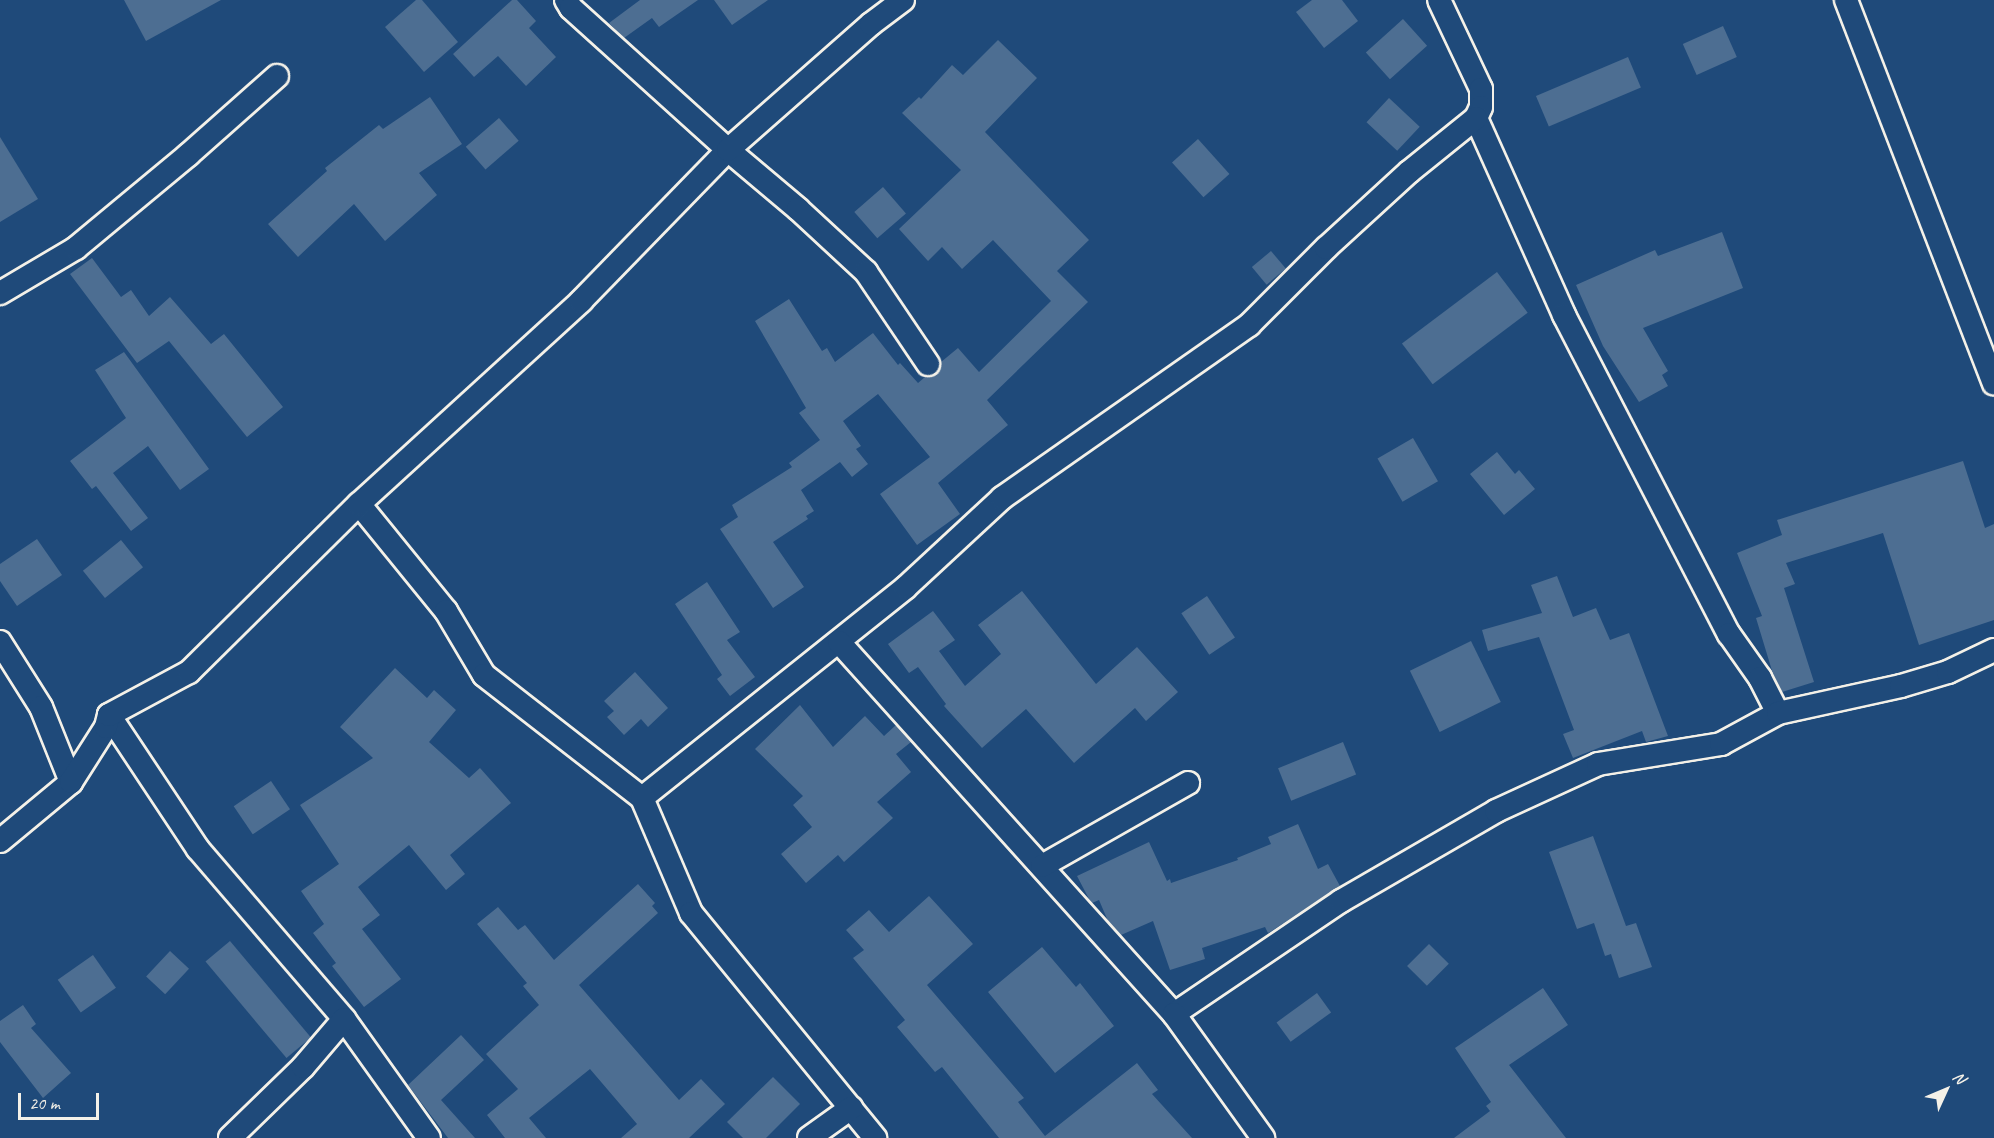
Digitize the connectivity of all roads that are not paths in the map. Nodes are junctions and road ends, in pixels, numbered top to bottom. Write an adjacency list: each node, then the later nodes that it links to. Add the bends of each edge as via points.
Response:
1 (566, 0): 7 (street)
2 (903, 0): 7 (street)
3 (1439, 0): 6 (street, via 1481,89 1481,107)
4 (1846, 0): 10 (street)
5 (277, 76): 8 (street, via 76,248)
6 (1476, 118): 13 (street, via 1409,172 1249,325 1002,498 906,587); 15 (street, via 1564,315 1654,493 1729,634 1760,678)
7 (728, 150): 9 (street, via 866,272); 11 (street, via 581,300)
8 (0, 293)
9 (928, 364)
10 (1994, 383)
11 (359, 504): 16 (street, via 189,672); 19 (street, via 446,611 484,675)
12 (0, 642): 17 (street, via 41,707)
13 (839, 642): 19 (street); 21 (street)
14 (1994, 650): 15 (street, via 1948,672 1901,686)
15 (1778, 713): 22 (street, via 1721,744 1598,765 1496,811 1341,901)
16 (109, 715): 17 (street, via 106,727); 23 (street, via 198,849)
17 (71, 782): 20 (street)
18 (1188, 783): 21 (street)
19 (642, 798): 24 (street, via 692,913)
20 (0, 841)
21 (1042, 866): 22 (street)
22 (1174, 1014): 29 (street)
23 (344, 1019): 25 (street, via 303,1067); 26 (street)
24 (850, 1108): 27 (street); 28 (street)
25 (230, 1138)
26 (429, 1138)
27 (809, 1138)
28 (875, 1138)
29 (1263, 1138)

